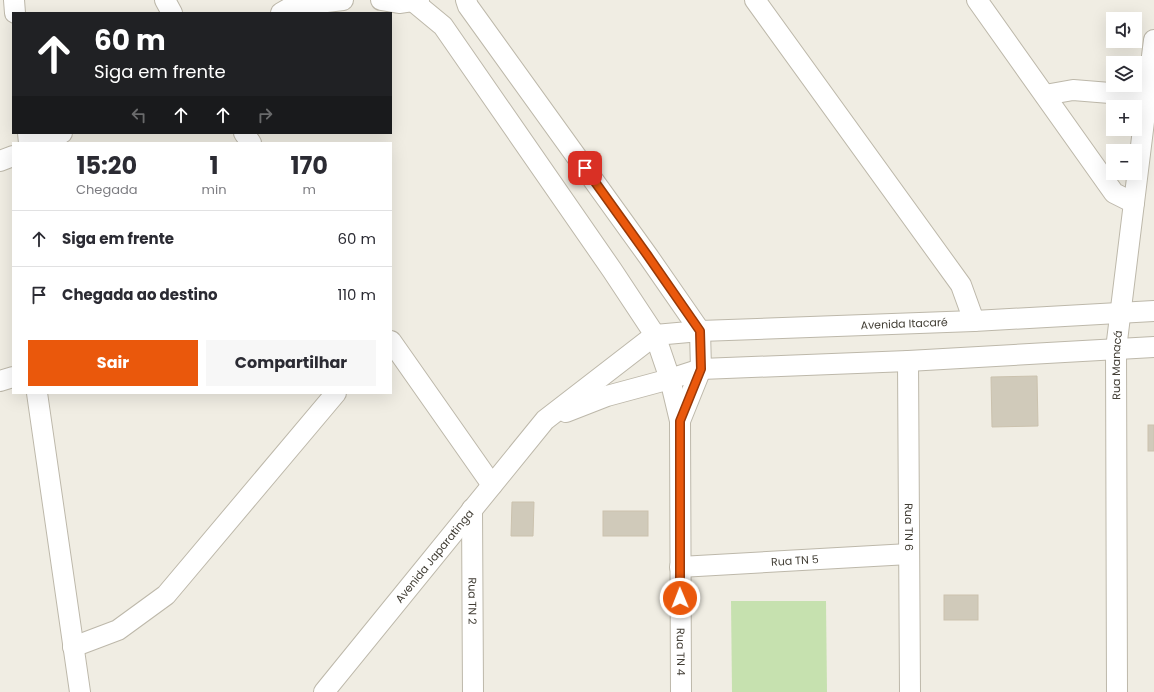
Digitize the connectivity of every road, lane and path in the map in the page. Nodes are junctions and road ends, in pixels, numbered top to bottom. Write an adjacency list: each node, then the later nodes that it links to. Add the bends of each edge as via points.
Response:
1 (14, 0): 10 (street)
2 (165, 0): 11 (street)
3 (343, 0): 9 (street)
4 (381, 0): 8 (street, via 399,3)
5 (466, 0): 23 (street)
6 (756, 0): 22 (street, via 961,285)
7 (977, 0): 13 (street)
8 (417, 1): 24 (street, via 443,26)
9 (290, 6)
10 (15, 12)
11 (171, 12)
12 (1154, 40): 14 (street, Rua Manacá)
13 (1045, 95): 14 (street, via 1073,90); 19 (street, via 1114,193)
14 (1147, 96): 19 (street, Rua Manacá)
15 (60, 134): 16 (street)
16 (43, 142)
17 (12, 156): 18 (street)
18 (0, 161)
19 (1134, 203): 21 (street, Rua Manacá)
20 (1154, 311): 21 (street, Avenida Itacaré)
21 (1120, 313): 22 (street, Avenida Itacaré); 27 (street, Rua Manacá)
22 (974, 320): 23 (street, Avenida Itacaré)
23 (700, 331): 24 (street, Avenida Itacaré); 29 (street)
24 (655, 335): 31 (street); 35 (street, Avenida Japaratinga)
25 (392, 342): 37 (street)
26 (1154, 347): 27 (street)
27 (1116, 349): 28 (street); 47 (street, Rua Manacá)
28 (908, 361): 29 (street); 39 (street, Rua TN 6)
29 (701, 369): 31 (street); 36 (street)
30 (12, 377): 32 (street)
31 (670, 380): 35 (street, via 607,396); 36 (street)
32 (0, 381)
33 (37, 394): 41 (street)
34 (335, 394): 41 (street, via 166,595 118,630)
35 (545, 420): 37 (street, Avenida Japaratinga)
36 (680, 421): 40 (street, Rua TN 4)
37 (492, 485): 38 (street, Avenida Japaratinga)
38 (472, 509): 43 (street, Avenida Japaratinga); 44 (street, Rua TN 2)
39 (909, 554): 40 (street, Rua TN 5); 46 (street, Rua TN 6)
40 (680, 567): 45 (street, Rua TN 4)
41 (73, 647): 42 (street)
42 (80, 692)
43 (324, 692)
44 (473, 692)
45 (681, 692)
46 (910, 692)
47 (1117, 692)

